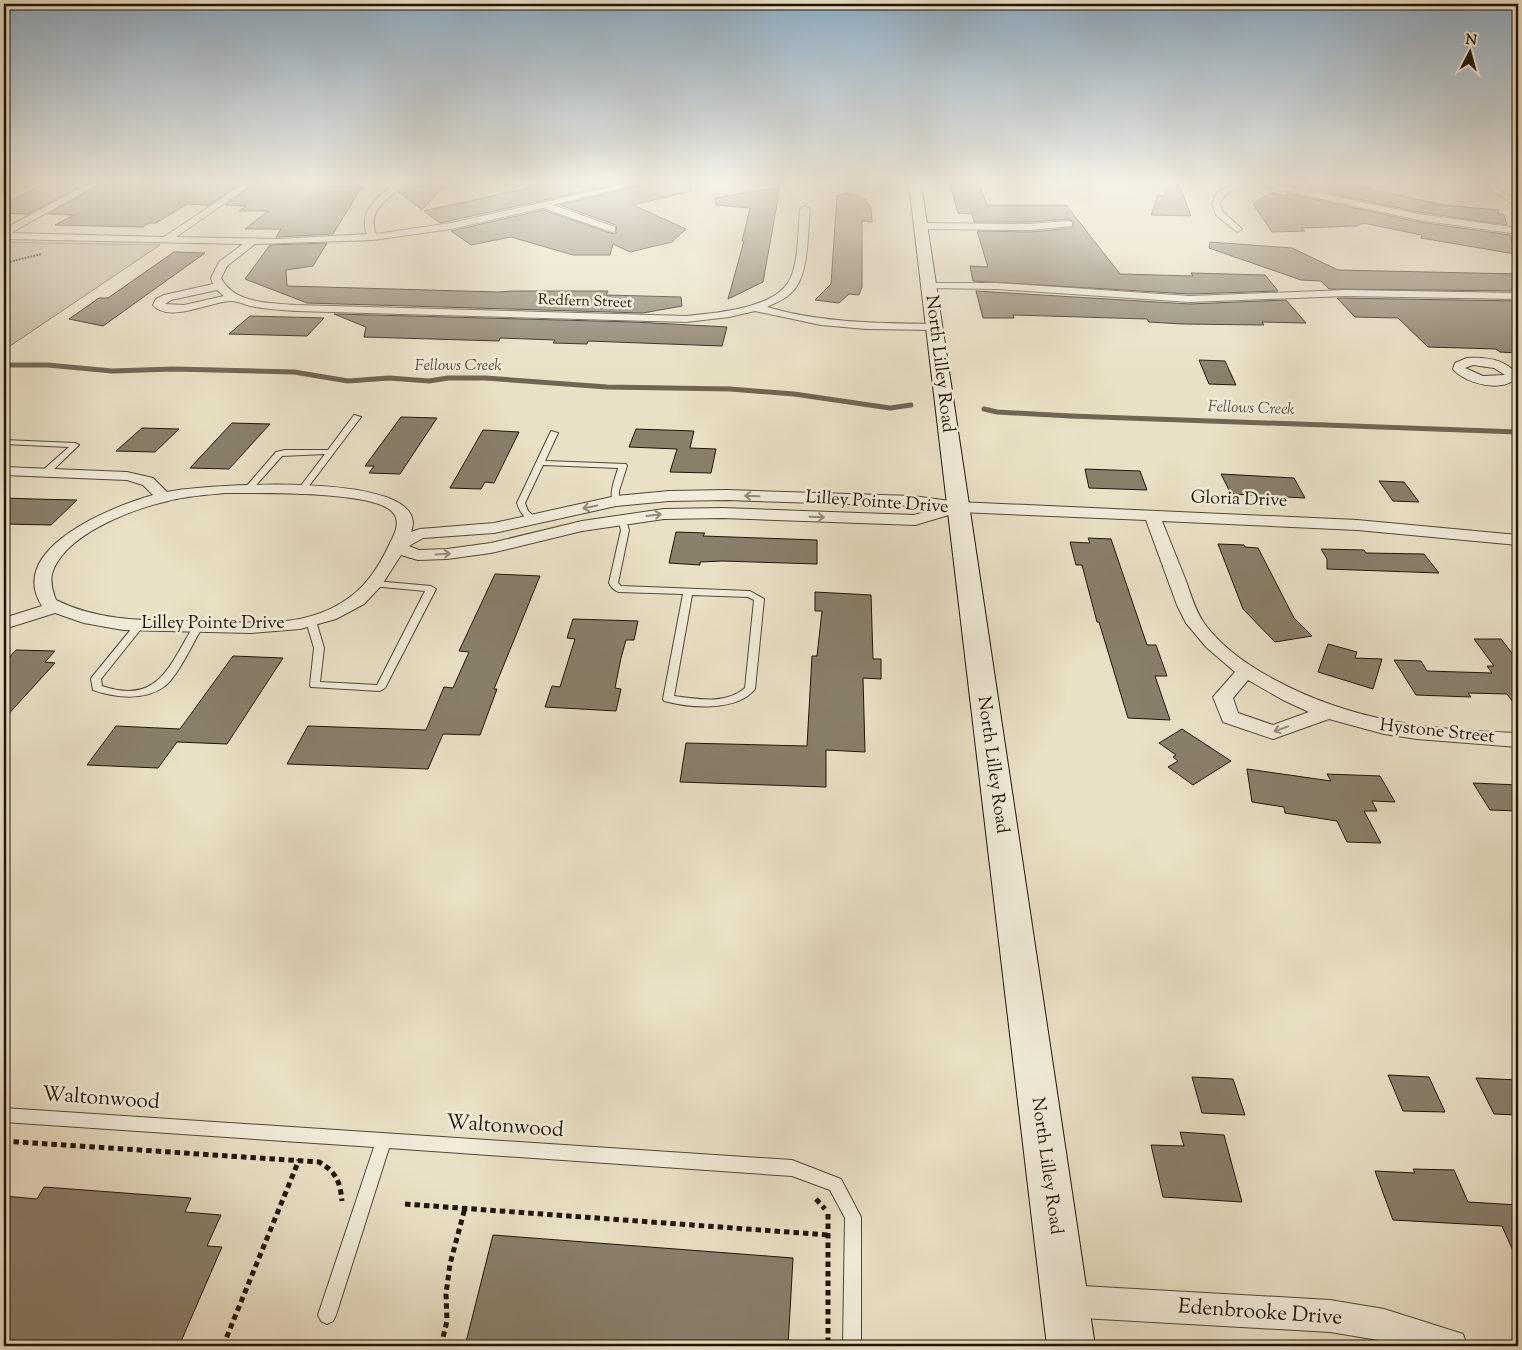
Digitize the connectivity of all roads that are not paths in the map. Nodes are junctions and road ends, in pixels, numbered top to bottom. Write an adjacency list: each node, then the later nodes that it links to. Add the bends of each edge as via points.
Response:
1 (245, 247): 4 (street, via 223,264 216,278)
2 (799, 247): 8 (street, via 794,282 780,296)
3 (924, 247): 5 (street, North Lilley Road)
4 (219, 286): 7 (street, Redfern Street); 7 (street, Redfern Street, via 168,297 159,305 166,309 184,308)
5 (930, 291): 6 (street, via 1030,289 1190,299 1346,293); 9 (street, North Lilley Road)
6 (1518, 296)
7 (233, 297): 8 (street, Redfern Street, via 262,305 296,308 661,319 711,316)
8 (755, 307): 9 (street, Redfern Street, via 788,317 826,323)
9 (934, 327): 21 (street, North Lilley Road)
10 (357, 418): 13 (lane)
11 (554, 433): 14 (lane)
12 (4, 442): 16 (lane, via 74,445)
13 (331, 452): 17 (lane, via 279,454); 18 (lane)
14 (540, 463): 20 (lane, via 623,466 615,491); 24 (lane, via 521,503 524,512)
15 (4, 471): 16 (street)
16 (46, 472): 19 (street, via 145,479 156,485)
17 (248, 489): 18 (street, Lilley Pointe Drive); 19 (street, Lilley Pointe Drive)
18 (300, 492): 27 (street, Lilley Pointe Drive, via 368,496 394,505 400,511 405,529)
19 (162, 497): 30 (street, Lilley Pointe Drive, via 91,525 51,559 43,584 49,603)
20 (616, 502): 21 (street, Lilley Pointe Drive, one-way to 20, via 912,501 727,495 669,496); 23 (street); 24 (street, Lilley Pointe Drive, one-way to 24)
21 (958, 507): 22 (street, Gloria Drive); 23 (street, Lilley Pointe Drive, one-way to 21, via 664,514 723,514 915,520); 40 (street, North Lilley Road)
22 (1152, 516): 26 (street, Gloria Drive, via 1405,528); 35 (street, Hystone Street, via 1189,611 1199,628 1219,650)
23 (622, 519): 25 (street, Lilley Pointe Drive); 29 (lane, via 625,530 613,583 619,589)
24 (534, 520): 25 (street); 27 (street, Lilley Pointe Drive, via 470,531 420,534)
25 (539, 537): 27 (street, Lilley Pointe Drive, one-way to 25, via 418,555 491,548)
26 (1518, 540)
27 (397, 545): 28 (street, Lilley Pointe Drive)
28 (375, 584): 31 (street, Lilley Pointe Drive, via 348,606); 31 (lane, via 430,589 380,688 314,685 319,648)
29 (688, 592): 29 (lane, via 750,594 759,599 750,689 743,697 714,702 668,699)
30 (56, 607): 32 (street); 33 (street, Lilley Pointe Drive, via 79,617)
31 (311, 621): 34 (street, Lilley Pointe Drive, via 264,628)
32 (4, 624)
33 (140, 624): 34 (street, Lilley Pointe Drive); 34 (lane, via 96,679 97,688 110,693 130,693 147,690 163,682)
34 (198, 626)
35 (1246, 671): 36 (street, Hystone Street, via 1274,688); 36 (street, one-way to 35, via 1273,732 1230,717 1223,697)
36 (1327, 712): 37 (street, Hystone Street, via 1406,732)
37 (1518, 740)
38 (4, 1115): 39 (lane, Waltonwood)
39 (384, 1140): 41 (lane); 42 (lane, Waltonwood, via 792,1168 835,1184 853,1217)
40 (1064, 1301): 43 (street, North Lilley Road); 44 (street, Edenbrooke Drive, via 1330,1316 1384,1325)
41 (327, 1315)
42 (852, 1346)
43 (1071, 1346)
44 (1451, 1346)

